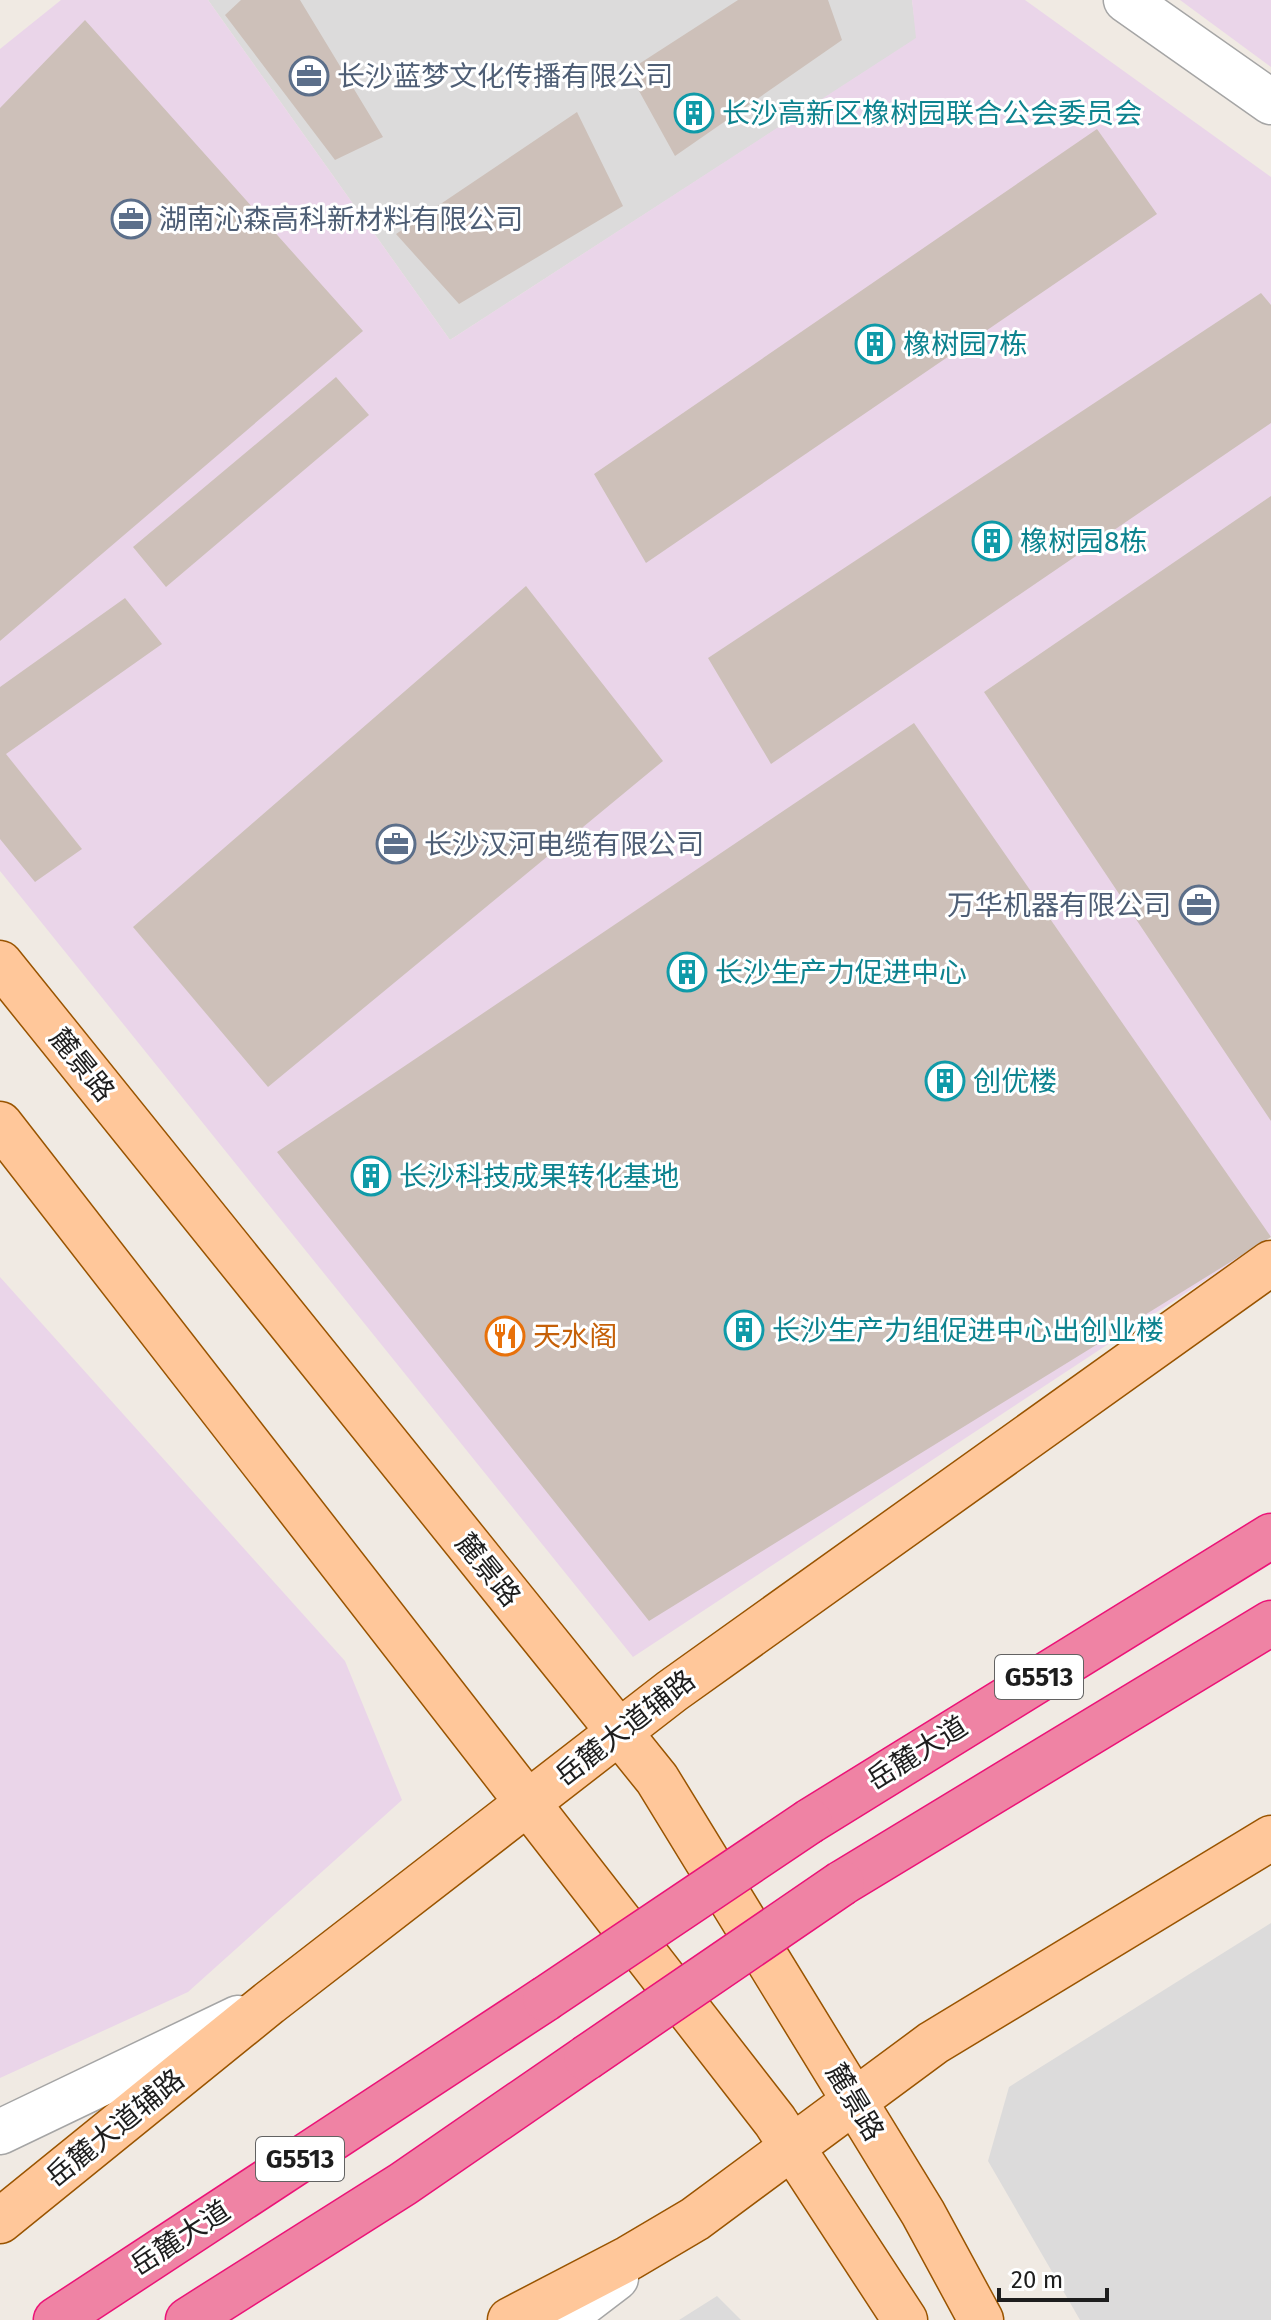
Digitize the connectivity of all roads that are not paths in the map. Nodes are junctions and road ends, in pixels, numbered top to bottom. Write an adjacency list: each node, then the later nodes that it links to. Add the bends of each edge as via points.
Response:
1 (1126, 0): 2 (street)
2 (1271, 102)
3 (0, 963): 8 (main road, 麓景路)
4 (0, 1124): 9 (main road)
5 (1271, 1263): 8 (main road, 岳麓大道辅路)
6 (1271, 1536): 17 (highway, 岳麓大道 / G5513, bridge, via 810,1821)
7 (1271, 1623): 18 (highway, G5513, bridge, via 842,1883 403,2184)
8 (619, 1732): 9 (main road, 岳麓大道辅路); 12 (main road, 麓景路, via 657,1779)
9 (528, 1804): 11 (main road, 岳麓大道辅路); 14 (main road)
10 (1271, 1838): 12 (main road, via 933,2043)
11 (269, 2003): 13 (street); 16 (main road, 岳麓大道辅路)
12 (854, 2101): 14 (main road); 22 (main road, 麓景路)
13 (0, 2132)
14 (792, 2147): 15 (main road); 21 (main road)
15 (695, 2219): 19 (main road); 20 (street)
16 (0, 2221)
17 (56, 2320)
18 (188, 2320)
19 (510, 2320)
20 (561, 2320)
21 (905, 2320)
22 (981, 2320)

